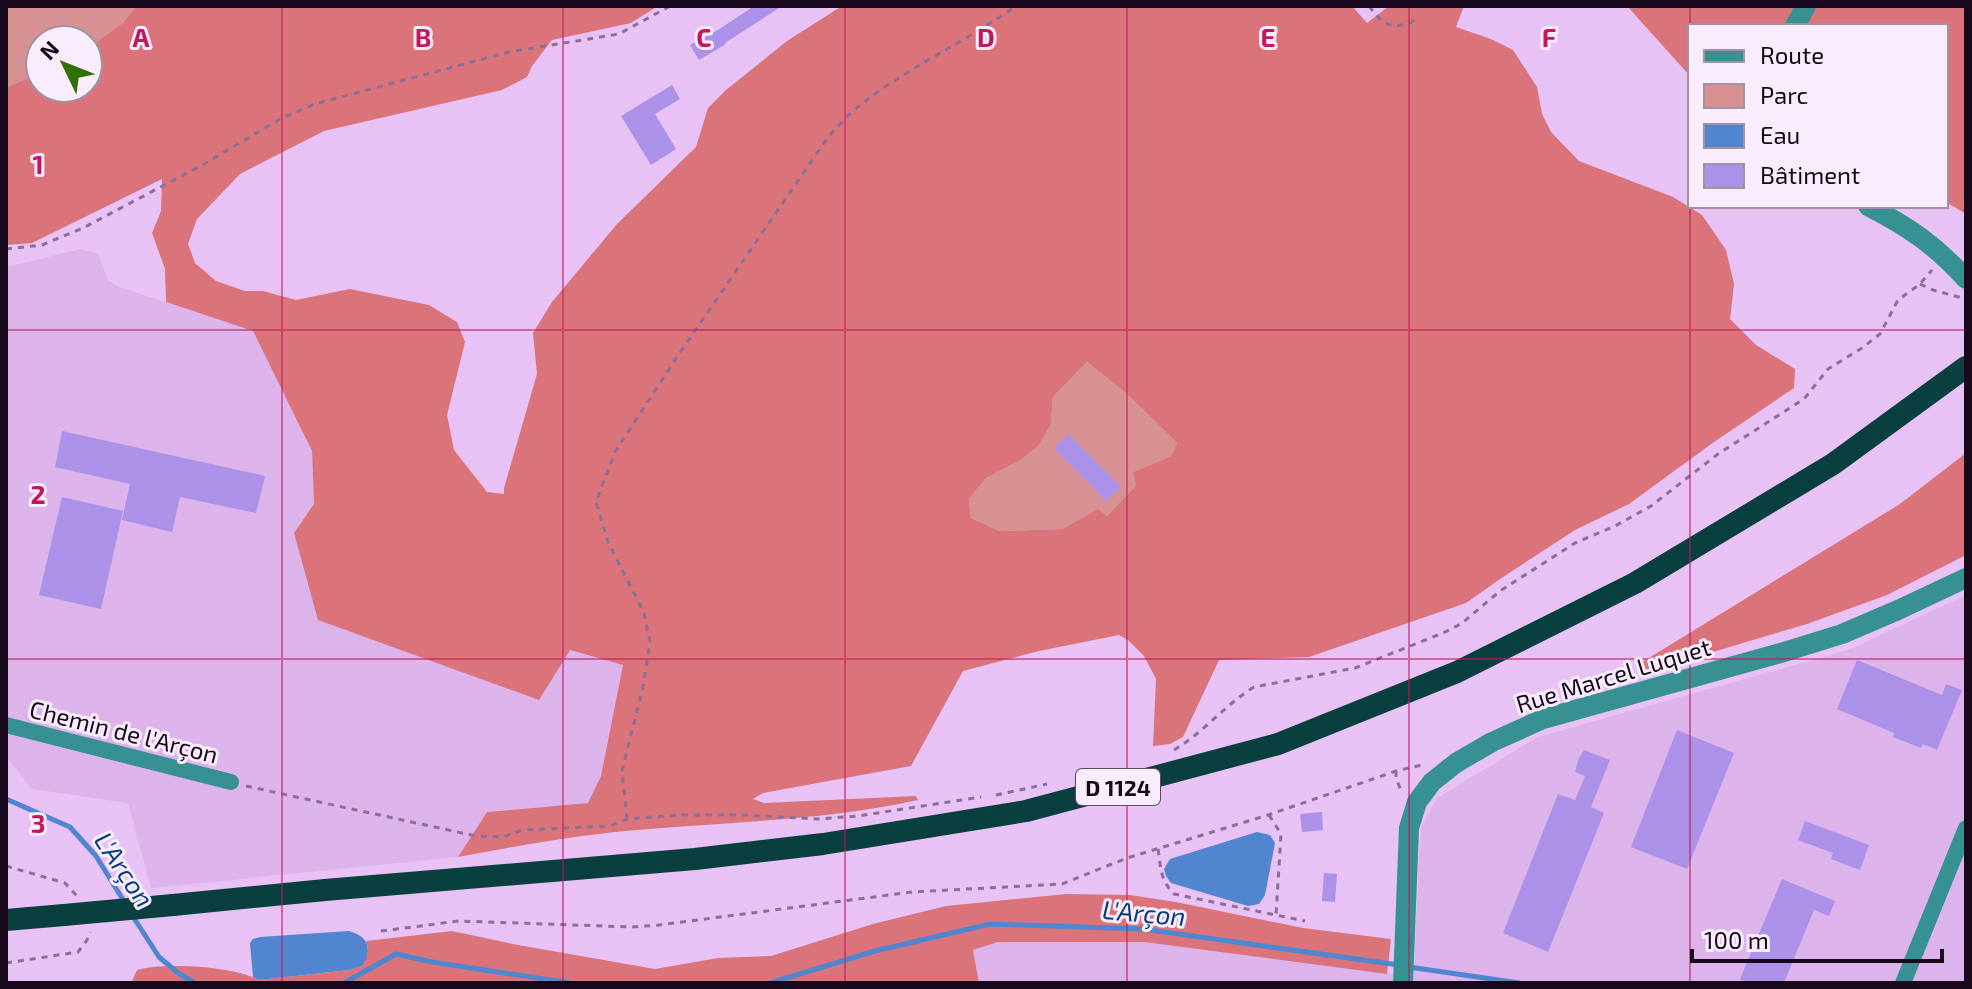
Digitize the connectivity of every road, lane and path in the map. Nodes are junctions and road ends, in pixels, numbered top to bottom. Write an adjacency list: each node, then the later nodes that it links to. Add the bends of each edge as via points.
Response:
1 (670, 6): 8 (path, via 619,34 509,52 315,104 83,228 42,245)
2 (1016, 6): 23 (path, via 888,84 828,137 615,452 596,502 608,542 644,613 650,642 622,771)
3 (1369, 6): 5 (path, via 1388,25)
4 (1806, 6): 6 (street)
5 (1416, 20)
6 (1796, 24)
7 (1872, 208): 9 (street, via 1905,225)
8 (6, 249)
9 (1949, 260): 10 (street); 11 (path)
10 (1966, 279)
11 (1920, 284): 12 (path); 16 (path, via 1898,300 1880,334 1828,369 1804,399 1718,454 1651,506 1575,543 1443,633 1355,668 1254,687)
12 (1966, 299)
13 (1966, 367): 27 (highway, D 1124, bridge, via 1833,464 1635,583 1457,672 1278,744 1026,811 823,844)
14 (1966, 578): 30 (street, Rue Marcel Luquet, via 1842,634 1543,719 1456,763 1417,802 1409,828)
15 (6, 725): 18 (street, Chemin de l'Arçon)
16 (1173, 751)
17 (1425, 764): 22 (path)
18 (231, 782): 23 (path, via 476,836 610,826)
19 (1055, 782): 20 (path)
20 (995, 795)
21 (980, 797): 23 (path, via 819,819)
22 (1268, 815): 25 (path); 26 (path, via 1281,834)
23 (627, 819)
24 (1966, 828): 31 (street)
25 (1158, 849): 26 (path, via 1162,877 1174,894); 29 (path, via 1062,884 912,892 632,927 459,921)
26 (1276, 915): 28 (path)
27 (6, 920)
28 (1305, 921)
29 (381, 931)
30 (1403, 983)
31 (1903, 983)

